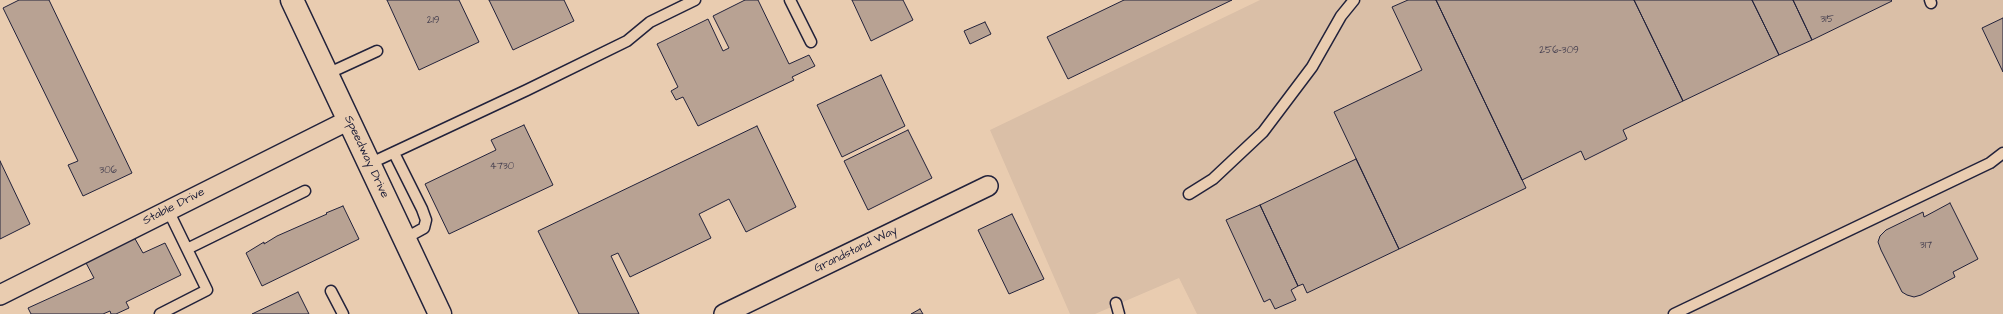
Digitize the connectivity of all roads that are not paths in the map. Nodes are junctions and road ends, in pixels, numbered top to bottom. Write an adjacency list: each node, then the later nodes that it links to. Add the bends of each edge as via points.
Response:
1 (292, 0): 7 (main road, Speedway Drive)
2 (695, 0): 9 (lane, via 650,22 627,41)
3 (790, 0): 5 (lane)
4 (1354, 0): 14 (lane, via 1341,16 1312,67 1263,132 1213,179)
5 (811, 42)
6 (377, 51): 7 (lane)
7 (326, 74): 8 (main road, Speedway Drive)
8 (349, 120): 11 (main road, Speedway Drive); 15 (street, Stable Drive)
9 (394, 153): 11 (lane); 16 (lane, via 426,220 424,228)
10 (2003, 153): 26 (lane, via 1990,163)
11 (369, 164): 16 (main road, Speedway Drive)
12 (988, 186): 24 (street, Grandstand Way)
13 (305, 190): 17 (lane)
14 (1189, 194)
15 (168, 210): 17 (lane); 19 (street, Stable Drive)
16 (404, 239): 23 (main road, Speedway Drive)
17 (187, 249): 21 (lane, via 207,290)
18 (331, 291): 22 (lane)
19 (0, 295)
20 (1116, 303): 25 (lane)
21 (160, 314)
22 (343, 314)
23 (440, 314)
24 (724, 314)
25 (1120, 314)
26 (1674, 314)

